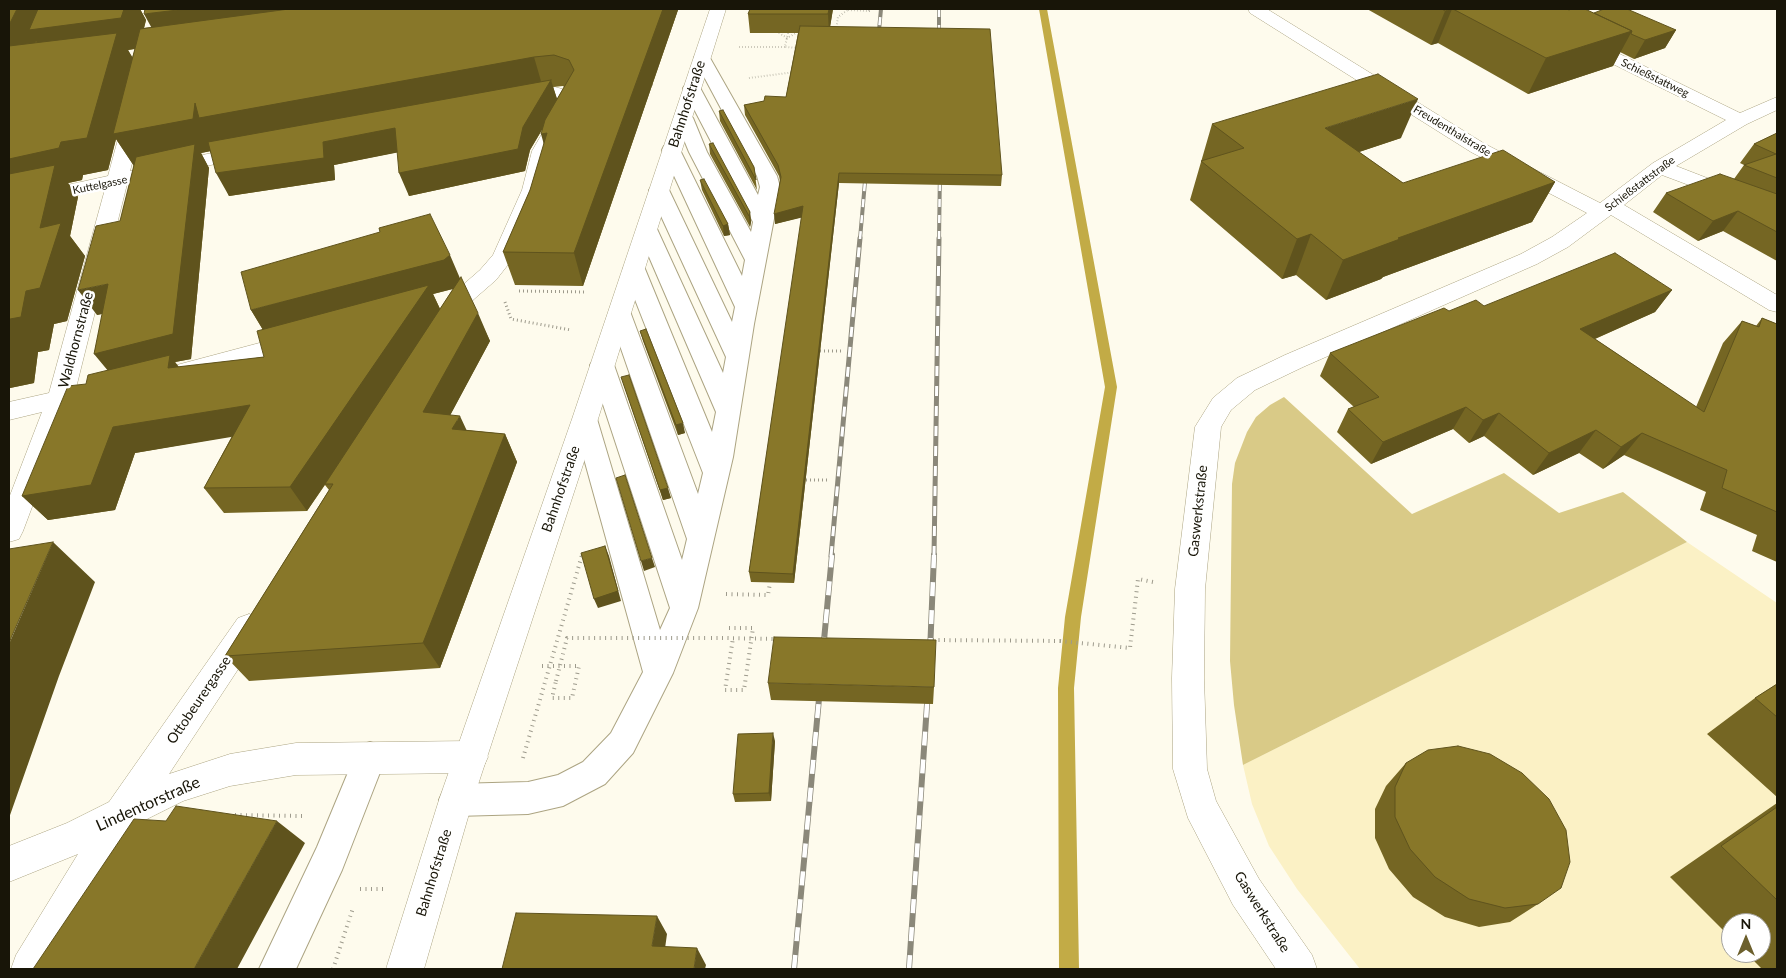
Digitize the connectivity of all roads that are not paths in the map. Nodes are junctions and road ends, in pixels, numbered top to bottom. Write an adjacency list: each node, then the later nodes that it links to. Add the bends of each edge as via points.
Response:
1 (718, 9): 4 (street, Bahnhofstraße)
2 (1256, 9): 17 (street, Freudenthalstraße, via 1478,148)
3 (1516, 9): 10 (street, Schießstattweg)
4 (702, 58): 5 (street, Bahnhofstraße); 19 (lane, via 769,180)
5 (692, 88): 9 (street, Bahnhofstraße); 19 (lane)
6 (139, 94): 14 (street, Waldhornstraße)
7 (505, 102): 24 (street, via 555,94 571,100 542,151 532,190 503,257)
8 (1777, 103): 10 (street, Schießstattstraße)
9 (684, 118): 12 (street, Bahnhofstraße); 22 (lane, via 698,152)
10 (1740, 120): 13 (street, Schießstattstraße)
11 (262, 148): 14 (street, Kuttelgasse)
12 (671, 150): 15 (street, Bahnhofstraße); 27 (lane)
13 (1660, 166): 17 (street, Schießstattstraße); 18 (street)
14 (118, 181): 16 (street, Kuttelgasse); 35 (street, Waldhornstraße)
15 (659, 190): 20 (street, Bahnhofstraße); 31 (lane)
16 (9, 204)
17 (1606, 209): 21 (street, Schießstattstraße); 26 (street, Freudenthalstraße)
18 (1777, 212)
19 (762, 221): 22 (lane)
20 (647, 229): 23 (street, Bahnhofstraße); 37 (lane)
21 (1560, 242): 53 (street, Gaswerkstraße, via 1246,384 1222,404 1208,427 1190,589 1190,769 1200,806 1246,892)
22 (756, 261): 27 (lane)
23 (634, 269): 28 (street, Bahnhofstraße); 39 (lane)
24 (468, 292): 25 (street); 30 (street)
25 (436, 302)
26 (1777, 305)
27 (746, 307): 31 (lane)
28 (620, 314): 32 (street, Bahnhofstraße); 41 (lane)
29 (321, 334): 33 (street)
30 (435, 342)
31 (737, 357): 37 (lane)
32 (602, 365): 38 (street, Bahnhofstraße); 42 (lane)
33 (161, 377)
34 (99, 391): 35 (street)
35 (60, 400): 36 (street); 40 (street, Waldhornstraße)
36 (9, 411)
37 (728, 412): 39 (lane)
38 (585, 419): 44 (lane); 46 (street, Bahnhofstraße)
39 (716, 473): 41 (lane)
40 (9, 531)
41 (700, 540): 42 (lane)
42 (686, 600): 44 (lane)
43 (266, 604): 48 (street, Ottobeurergasse)
44 (658, 673): 47 (lane, via 622,743 594,774 563,790 528,798)
45 (370, 757): 46 (street, Lindentorstraße); 48 (street, Lindentorstraße, via 296,759 230,770 176,788); 51 (lane, via 330,858)
46 (470, 757): 47 (street, Bahnhofstraße)
47 (456, 800): 52 (street, Bahnhofstraße)
48 (120, 816): 49 (street, Lindentorstraße); 50 (street, Ottobeurergasse)
49 (9, 864)
50 (30, 969)
51 (277, 969)
52 (405, 969)
53 (1298, 969)

